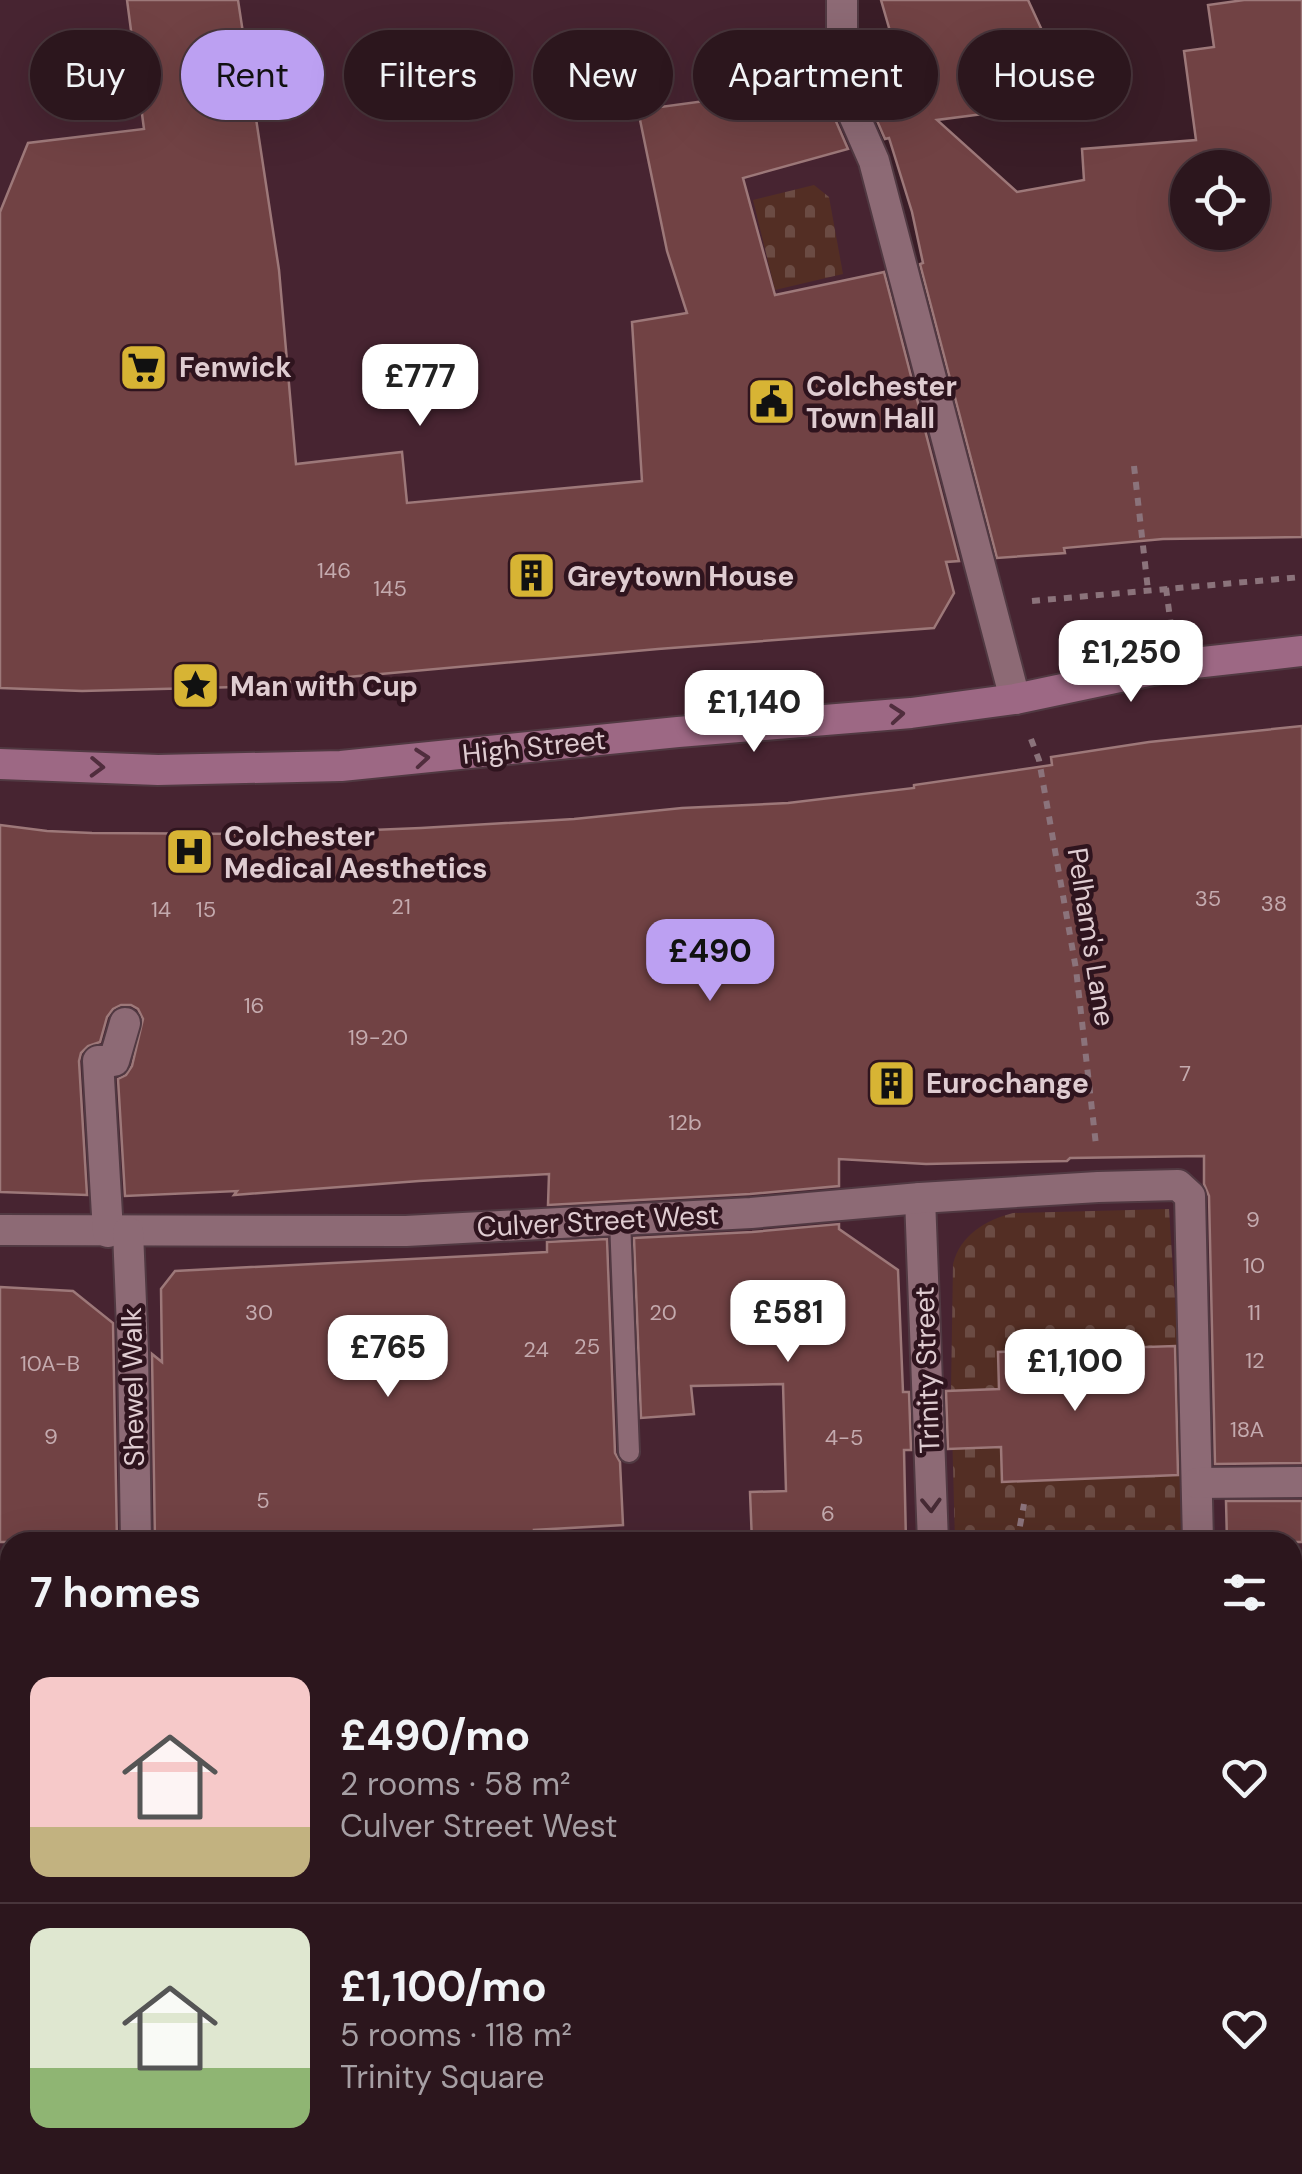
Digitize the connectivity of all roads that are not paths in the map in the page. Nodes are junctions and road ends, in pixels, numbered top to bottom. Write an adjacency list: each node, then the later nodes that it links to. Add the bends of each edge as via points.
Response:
1 (842, 0): 3 (street, via 842,88 874,162)
2 (1302, 650): 3 (street, High Street, via 1176,665)
3 (1015, 699): 4 (street, High Street, one-way to 3, via 158,770 341,766)
4 (0, 764)
5 (124, 1023): 9 (street, Shewel Walk, via 114,1061 98,1061)
6 (920, 1198): 7 (street, Culver Street West); 12 (street, Culver Street West, via 1178,1185 1190,1196); 14 (street, Trinity Street, one-way to 14)
7 (620, 1220): 9 (street, Culver Street West, via 406,1231); 10 (lane)
8 (0, 1230): 9 (street, Culver Street West)
9 (118, 1232): 13 (street, Shewel Walk, via 134,1369)
10 (629, 1452)
11 (1302, 1482): 12 (street)
12 (1197, 1483): 15 (street)
13 (136, 1532)
14 (932, 1532)
15 (1198, 1532)

